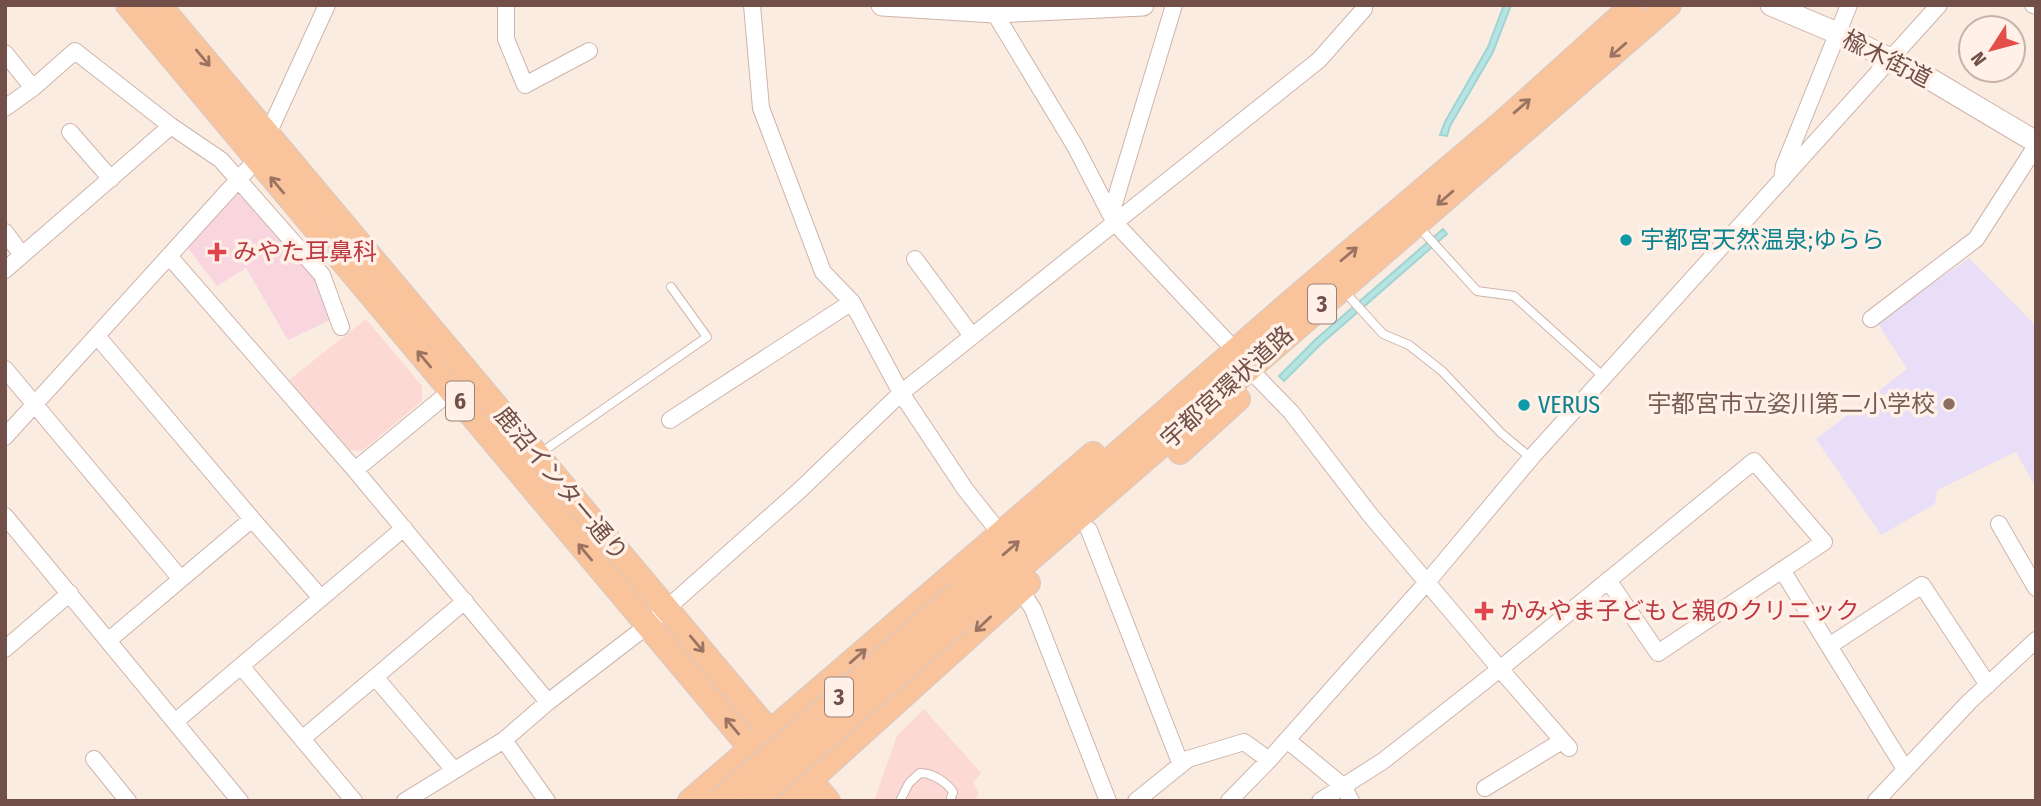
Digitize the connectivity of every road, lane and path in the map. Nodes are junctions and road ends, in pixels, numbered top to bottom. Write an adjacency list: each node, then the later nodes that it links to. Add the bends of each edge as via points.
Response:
1 (128, 5): 27 (main road, 鹿沼インター通り / 6)
2 (159, 5): 25 (main road, 鹿沼インター通り / 6, one-way to 25)
3 (327, 5): 25 (street)
4 (506, 5): 18 (street, via 506,39 525,85)
5 (752, 5): 41 (street, via 761,108 823,272)
6 (882, 5): 16 (street)
7 (1143, 5): 15 (street)
8 (1174, 5): 31 (street)
9 (1364, 5): 31 (street, via 1319,60)
10 (1633, 5): 40 (main road, 宇都宮環状道路 / 3, one-way to 10, via 1513,114)
11 (1669, 5): 32 (main road, 宇都宮環状道路 / 3, one-way to 32)
12 (1771, 5): 17 (street, 楡木街道)
13 (1849, 5): 17 (street)
14 (1939, 5): 20 (street)
15 (1093, 6): 16 (street)
16 (993, 12): 31 (street, via 1076,146)
17 (1837, 33): 20 (street, 楡木街道); 30 (street, via 1784,166)
18 (589, 51)
19 (5, 53): 21 (street)
20 (1890, 59): 26 (street, 楡木街道); 30 (street)
21 (33, 89): 22 (street); 23 (street, via 75,51)
22 (5, 107)
23 (171, 126): 28 (street); 29 (street, via 222,160)
24 (70, 132): 28 (street)
25 (267, 136): 56 (main road, 鹿沼インター通り / 6)
26 (2036, 144): 42 (street, via 1976,240)
27 (256, 160): 29 (street); 51 (main road, 鹿沼インター通り / 6, one-way to 27)
28 (111, 179): 34 (street)
29 (237, 179): 35 (street); 44 (street, via 322,275)
30 (1782, 183): 50 (street)
31 (1113, 218): 46 (street); 47 (street)
32 (1422, 230): 39 (main road, 宇都宮環状道路 / 3); 50 (lane, via 1477,291 1514,296)
33 (5, 232): 34 (street)
34 (22, 256): 37 (street)
35 (169, 256): 45 (street); 58 (street)
36 (915, 259): 46 (street)
37 (5, 270)
38 (671, 287): 56 (lane, via 707,337)
39 (1347, 294): 43 (main road, 宇都宮環状道路 / 3); 57 (lane, via 1383,334 1409,345 1442,370)
40 (1299, 295): 47 (main road, 3); 73 (main road, 宇都宮環状道路 / 3, one-way to 40)
41 (852, 302): 52 (street); 54 (street)
42 (1871, 319)
43 (1298, 325): 49 (main road, 3); 73 (main road, 宇都宮環状道路 / 3)
44 (341, 327)
45 (97, 336): 53 (street); 60 (street)
46 (972, 336): 52 (street)
47 (1227, 342): 64 (main road, 3)
48 (5, 369): 53 (street)
49 (1258, 378): 63 (main road, 3, via 1212,424); 68 (street)
50 (1605, 378): 57 (street)
51 (451, 391): 58 (street); 76 (main road, 鹿沼インター通り / 6, one-way to 51)
52 (901, 393): 64 (street); 75 (street)
53 (35, 404): 55 (street); 66 (street)
54 (670, 420)
55 (5, 437)
56 (537, 456): 75 (main road, 鹿沼インター通り / 6)
57 (1531, 458): 68 (street)
58 (355, 470): 62 (street)
59 (6, 518): 71 (street)
60 (252, 519): 66 (street); 72 (street)
61 (1999, 524): 69 (street)
62 (404, 528): 72 (street); 74 (street)
63 (1088, 530): 70 (main road, 3); 94 (street)
64 (999, 532): 87 (main road, 3, one-way to 64)
65 (1782, 570): 67 (street, via 1658,653); 67 (street, via 1824,542 1754,461); 79 (street)
66 (180, 578): 77 (street)
67 (1608, 580): 82 (street)
68 (1428, 581): 82 (street); 90 (street)
69 (2036, 588)
70 (1020, 589): 97 (main road, 3, one-way to 97); 112 (street, via 1033,609)
71 (70, 593): 77 (street); 80 (street)
72 (321, 598): 81 (street)
73 (968, 599): 107 (main road, 3, bridge); 108 (main road, 3, bridge)
74 (465, 601): 83 (street); 85 (street)
75 (667, 608): 76 (street); 87 (main road, 鹿沼インター通り / 6, one-way to 87)
76 (647, 626): 85 (street); 91 (main road, 鹿沼インター通り / 6, one-way to 76)
77 (109, 640): 86 (street)
78 (2036, 640): 84 (street)
79 (1829, 646): 84 (street, via 1922,585); 95 (street)
80 (5, 649)
81 (241, 666): 86 (street); 88 (street)
82 (1500, 669): 98 (street, via 1566,744); 99 (street)
83 (375, 677): 88 (street); 96 (street)
84 (1988, 685): 95 (street)
85 (548, 702): 89 (street)
86 (176, 721): 102 (street)
87 (771, 732): 91 (main road, 3); 97 (main road, 鹿沼インター通り / 6)
88 (302, 739): 103 (street)
89 (504, 740): 96 (street); 105 (street)
90 (1287, 740): 93 (street); 99 (street)
91 (751, 750): 100 (main road, 鹿沼インター通り / 6); 106 (main road, 3)
92 (94, 759): 101 (street)
93 (1269, 760): 94 (street, via 1244,742); 114 (street)
94 (1181, 765): 113 (street)
95 (1905, 769): 116 (street)
96 (454, 770): 104 (street)
97 (811, 780): 100 (main road, 3); 109 (main road, 鹿沼インター通り / 6)
98 (1485, 788)
99 (1347, 793): 115 (street)
100 (791, 800)
101 (128, 801)
102 (240, 801)
103 (354, 801)
104 (405, 801)
105 (547, 801)
106 (690, 801)
107 (719, 801)
108 (754, 801)
109 (828, 801)
110 (900, 801): 111 (lane, via 920,773 948,784 953,792)
111 (950, 801)
112 (1108, 801)
113 (1136, 801)
114 (1229, 801)
115 (1320, 801)
116 (1876, 801)

